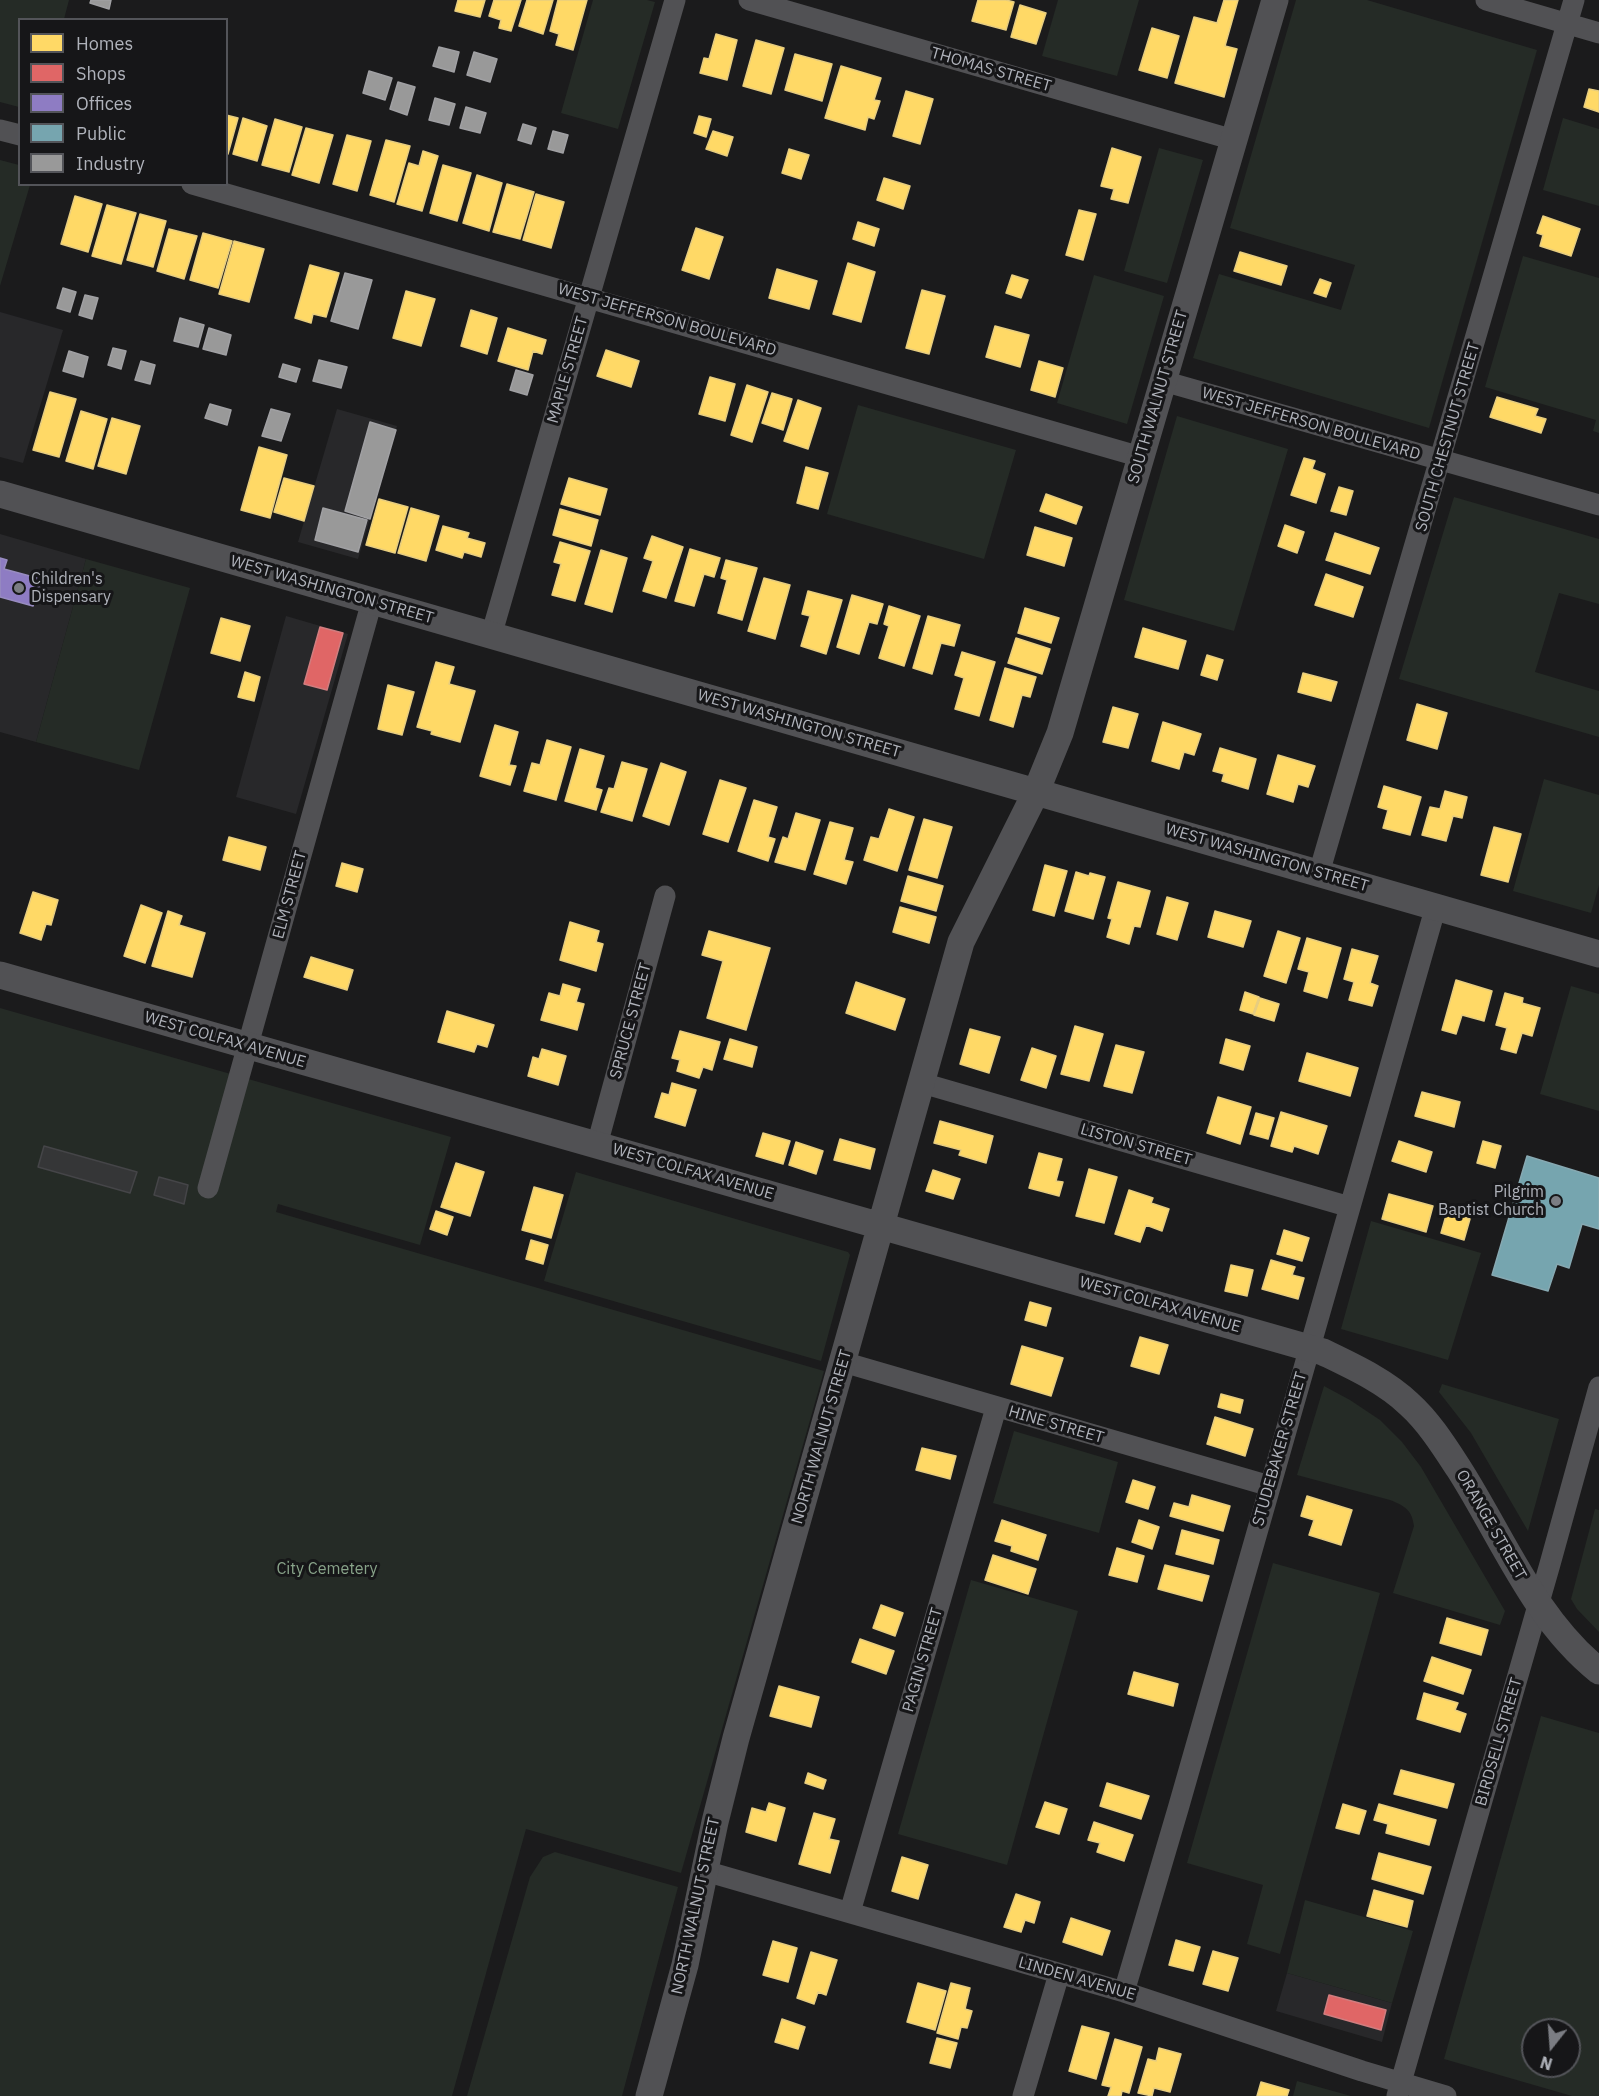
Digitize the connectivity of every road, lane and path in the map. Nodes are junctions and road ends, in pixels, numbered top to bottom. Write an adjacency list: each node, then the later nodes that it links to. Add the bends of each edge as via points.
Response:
1 (675, 0): 12 (street, MAPLE STREET)
2 (749, 0): 10 (street, THOMAS STREET)
3 (1275, 0): 10 (street, SOUTH WALNUT STREET)
4 (1486, 0): 6 (street)
5 (1574, 0): 6 (street, SOUTH CHESTNUT STREET)
6 (1568, 24): 7 (street); 15 (street, SOUTH CHESTNUT STREET)
7 (1599, 33)
8 (0, 130): 9 (street)
9 (18, 134)
10 (1234, 140): 13 (street, SOUTH WALNUT STREET)
11 (199, 186): 12 (street, WEST JEFFERSON BOULEVARD)
12 (589, 297): 14 (street, WEST JEFFERSON BOULEVARD); 19 (street, MAPLE STREET)
13 (1162, 381): 14 (street, SOUTH WALNUT STREET); 15 (street, WEST JEFFERSON BOULEVARD)
14 (1141, 457): 20 (street, SOUTH WALNUT STREET, via 1060,733)
15 (1440, 461): 17 (street, WEST JEFFERSON BOULEVARD); 21 (street, SOUTH CHESTNUT STREET)
16 (0, 494): 18 (street, WEST WASHINGTON STREET)
17 (1599, 505)
18 (372, 601): 19 (street, WEST WASHINGTON STREET); 26 (street, ELM STREET)
19 (491, 636): 20 (street, WEST WASHINGTON STREET)
20 (1036, 792): 21 (street, WEST WASHINGTON STREET); 27 (street, NORTH WALNUT STREET, via 961,942)
21 (1319, 873): 23 (street, WEST WASHINGTON STREET)
22 (665, 896): 28 (street, SPRUCE STREET)
23 (1436, 906): 24 (street, WEST WASHINGTON STREET); 30 (street, STUDEBAKER STREET)
24 (1598, 948)
25 (0, 975): 26 (street, WEST COLFAX AVENUE)
26 (248, 1046): 28 (street, WEST COLFAX AVENUE); 29 (street, ELM STREET)
27 (922, 1083): 30 (street, LISTON STREET); 31 (street, NORTH WALNUT STREET)
28 (597, 1145): 31 (street, WEST COLFAX AVENUE)
29 (208, 1188)
30 (1350, 1207): 32 (street, STUDEBAKER STREET)
31 (881, 1226): 32 (street, WEST COLFAX AVENUE); 33 (street, NORTH WALNUT STREET)
32 (1309, 1348): 34 (street, WEST COLFAX AVENUE); 37 (street, STUDEBAKER STREET)
33 (843, 1362): 36 (street, HINE STREET); 40 (street, NORTH WALNUT STREET, via 736,1738)
34 (1380, 1383): 38 (street, ORANGE STREET, via 1409,1404 1439,1438)
35 (1599, 1387): 38 (street, BIRDSELL STREET)
36 (996, 1408): 37 (street, HINE STREET); 41 (street, PAGIN STREET)
37 (1270, 1486): 43 (street, STUDEBAKER STREET)
38 (1539, 1604): 39 (street, ORANGE STREET, via 1564,1639); 44 (street, BIRDSELL STREET)
39 (1599, 1671)
40 (705, 1871): 41 (street, LINDEN AVENUE); 45 (street, NORTH WALNUT STREET, via 686,1965)
41 (850, 1912): 42 (street, LINDEN AVENUE)
42 (1059, 1974): 43 (street, LINDEN AVENUE); 46 (street)
43 (1124, 1992): 44 (street, LINDEN AVENUE)
44 (1399, 2089): 47 (street, LINDEN AVENUE)
45 (649, 2096)
46 (1023, 2096)
47 (1446, 2096)

